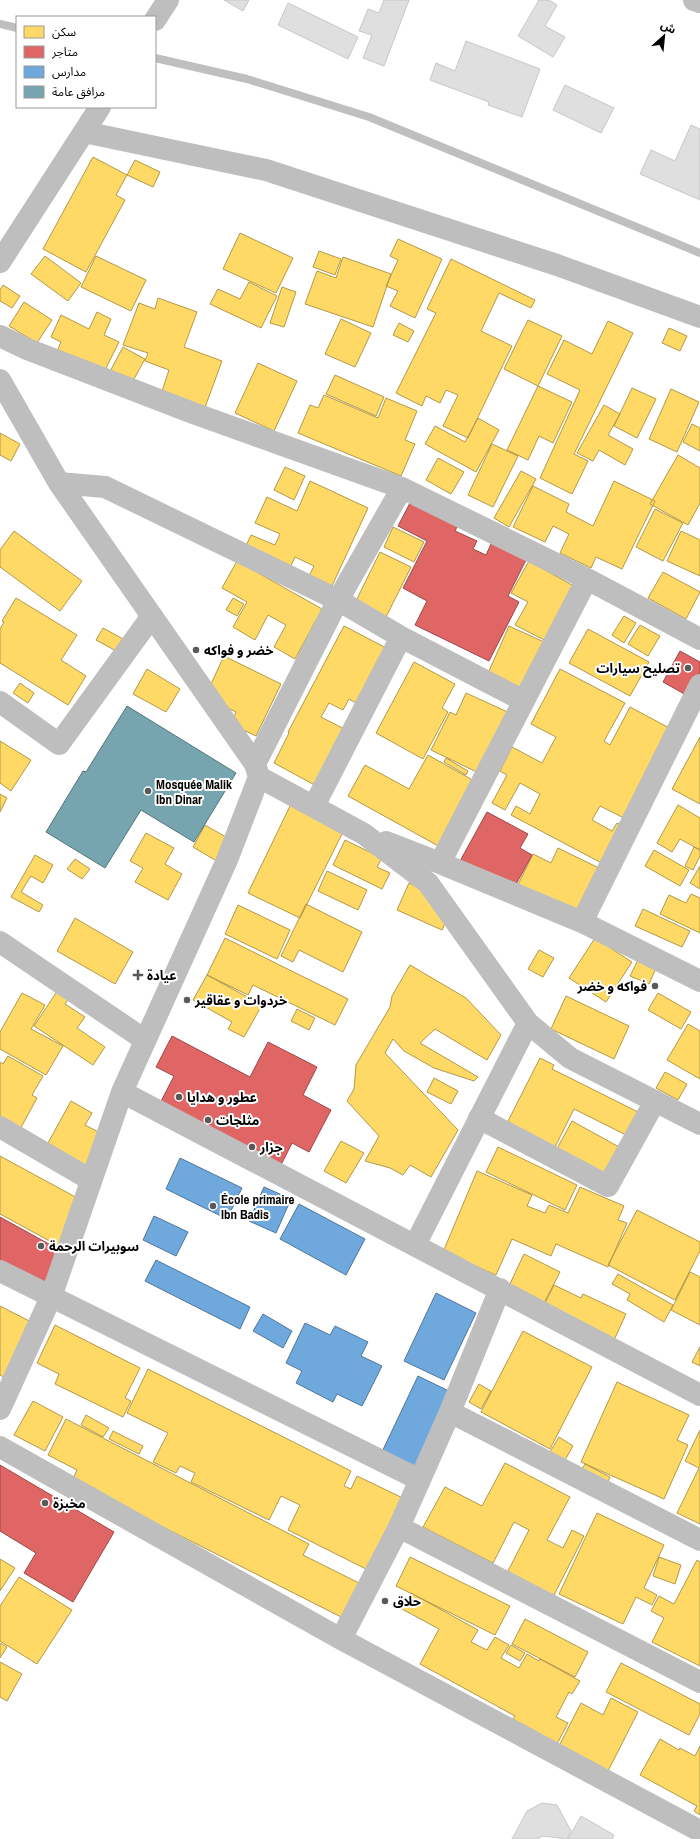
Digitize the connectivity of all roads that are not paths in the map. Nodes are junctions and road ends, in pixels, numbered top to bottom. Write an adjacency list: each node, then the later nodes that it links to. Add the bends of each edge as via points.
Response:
1 (168, 0): 4 (street)
2 (694, 0): 3 (street)
3 (700, 2)
4 (156, 18)
5 (99, 108): 6 (street)
6 (84, 132): 7 (street); 8 (street, via 266,170 557,265)
7 (0, 262)
8 (700, 317)
9 (0, 336): 12 (street, via 27,349 193,413)
10 (0, 380): 11 (street)
11 (59, 482): 14 (street, via 105,487); 15 (street)
12 (402, 488): 13 (street); 14 (street)
13 (587, 579): 17 (street); 19 (street)
14 (338, 600): 16 (street); 21 (street)
15 (152, 616): 20 (street, via 59,744); 21 (street)
16 (400, 637): 19 (street); 22 (street)
17 (700, 639)
18 (700, 685): 25 (street)
19 (524, 701): 24 (street)
20 (0, 702)
21 (257, 770): 22 (street); 29 (street, via 227,860)
22 (314, 806): 23 (street)
23 (364, 834): 24 (street); 28 (street, via 428,883)
24 (440, 863): 25 (street)
25 (582, 922): 27 (street)
26 (0, 942): 29 (street)
27 (700, 981)
28 (528, 1023): 31 (street, via 570,1058); 32 (street)
29 (146, 1040): 30 (street)
30 (122, 1092): 35 (street); 36 (street)
31 (655, 1101): 32 (street, via 608,1186); 33 (street)
32 (479, 1118): 36 (street)
33 (700, 1124)
34 (0, 1127): 35 (street)
35 (91, 1180): 39 (street)
36 (415, 1245): 38 (street)
37 (0, 1271): 39 (street)
38 (500, 1289): 40 (street); 42 (street)
39 (51, 1297): 41 (street); 44 (street)
40 (700, 1395)
41 (0, 1409)
42 (450, 1412): 44 (street); 46 (street)
43 (0, 1447): 47 (street)
44 (420, 1480): 45 (street)
45 (399, 1527): 47 (street); 48 (street)
46 (700, 1540)
47 (341, 1639): 49 (street)
48 (700, 1682)
49 (700, 1831)

